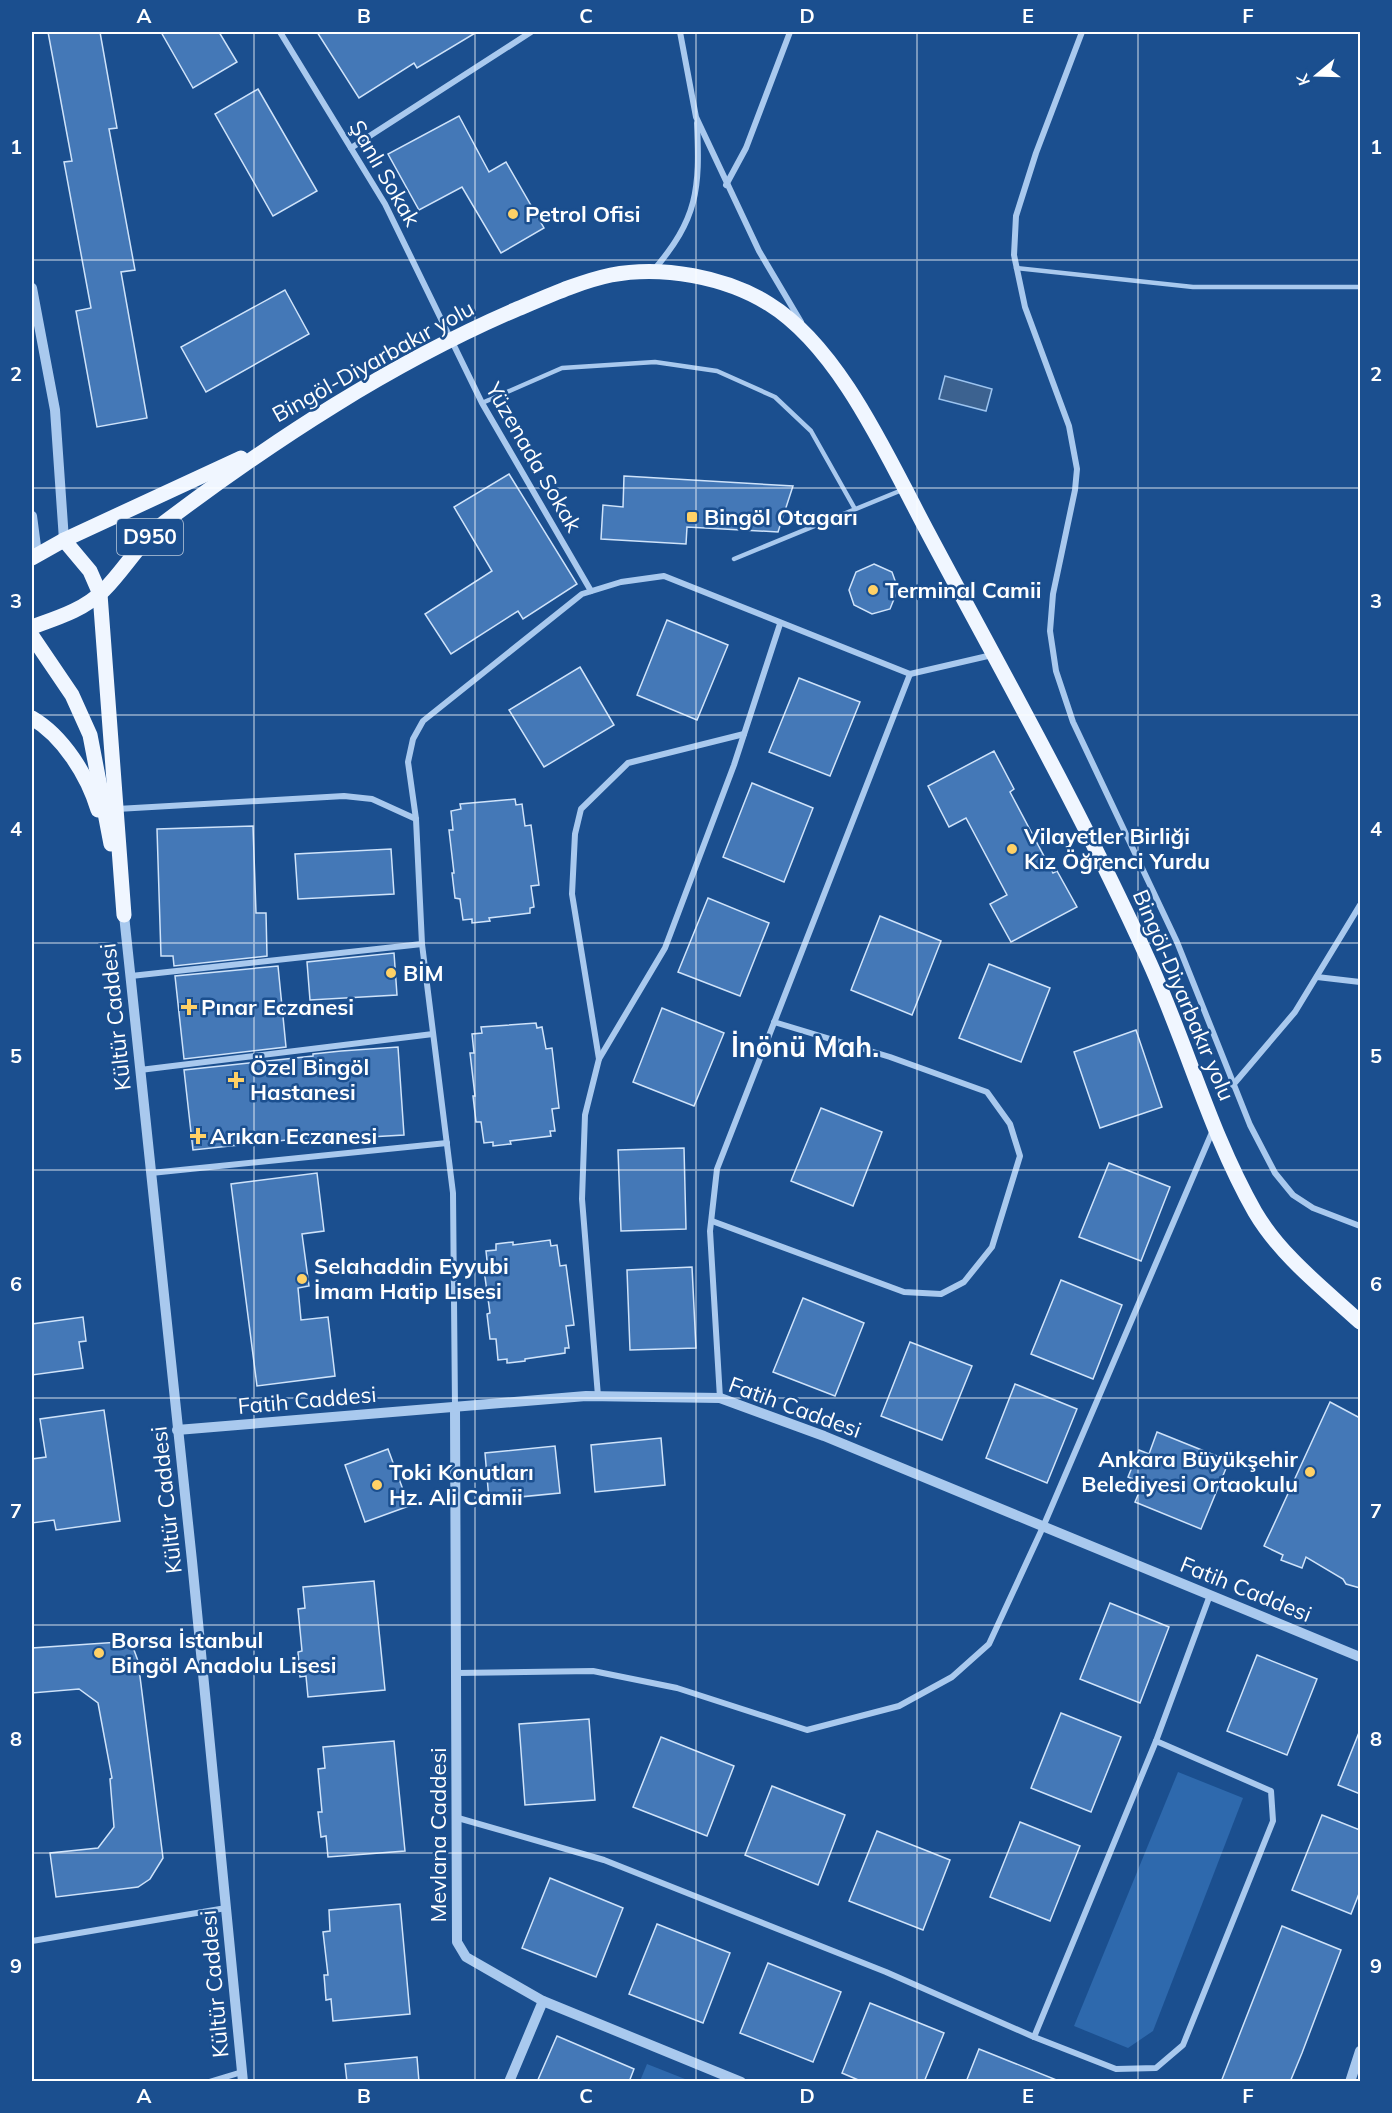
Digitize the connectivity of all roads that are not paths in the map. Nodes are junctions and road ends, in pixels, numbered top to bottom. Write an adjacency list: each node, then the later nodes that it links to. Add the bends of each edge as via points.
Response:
1 (280, 32): 7 (street, Şanlı Sokak)
2 (531, 32): 7 (street)
3 (680, 32): 6 (street)
4 (790, 32): 8 (street, via 746,148)
5 (1082, 32): 9 (street, via 1016,216)
6 (696, 117): 8 (street); 10 (street, via 699,170 694,206 677,243)
7 (351, 148): 13 (street, Şanlı Sokak, via 385,204)
8 (726, 184): 14 (street, via 759,251)
9 (1016, 268): 11 (lane, via 1193,287); 44 (street, via 1025,307 1069,426 1077,469 1053,594 1050,631 1056,671 1073,722 1177,942)
10 (653, 271): 13 (main road, Bingöl-Diyarbakır yolu / D950, via 611,275 558,292); 14 (main road, Bingöl-Diyarbakır yolu / D950, via 720,282 771,305)
11 (1360, 287)
12 (32, 288): 20 (street, via 55,410)
13 (450, 338): 15 (street, Yüzenada Sokak); 16 (main road, Bingöl-Diyarbakır yolu / D950)
14 (814, 343): 17 (main road, Bingöl-Diyarbakır yolu / D950, via 866,415)
15 (482, 404): 18 (lane, via 562,368 655,362 717,371 775,397 811,431); 23 (street, Yüzenada Sokak)
16 (271, 444): 20 (main road, Bingöl-Diyarbakır yolu / D950); 24 (main road, Bingöl-Diyarbakır yolu / D950, via 158,527)
17 (905, 489): 18 (lane); 28 (main road, Bingöl-Diyarbakır yolu / D950)
18 (855, 509): 22 (lane)
19 (32, 516): 21 (street)
20 (64, 540): 21 (main road, Bingöl-Diyarbakır yolu / D950); 24 (main road, via 90,571)
21 (34, 556)
22 (734, 559)
23 (591, 591): 25 (street, via 664,576); 33 (street, via 582,594 423,721 412,739 408,762)
24 (100, 594): 26 (main road, Bingöl-Diyarbakır yolu / D950, via 68,615); 32 (main road)
25 (780, 624): 29 (street); 31 (street)
26 (32, 627)
27 (32, 636): 35 (main road, via 72,696 90,735)
28 (993, 655): 29 (street); 45 (main road, Bingöl-Diyarbakır yolu / D950, via 1149,961)
29 (910, 674): 40 (street)
30 (32, 718): 35 (main road, via 62,743 98,807)
31 (744, 734): 42 (street, via 665,948); 42 (street, via 628,763 581,809 575,834 572,894)
32 (116, 809): 33 (street, via 344,796 372,799); 35 (main road)
33 (416, 819): 36 (street)
34 (1360, 905): 38 (street)
35 (124, 915): 37 (street, Kültür Caddesi)
36 (422, 944): 37 (street); 41 (street)
37 (130, 976): 43 (street, Kültür Caddesi)
38 (1317, 976): 39 (street); 44 (street, via 1295,1012)
39 (1360, 982)
40 (774, 1022): 48 (street, via 717,1169); 48 (street, via 987,1092 1010,1124 1020,1156 992,1247 964,1282 941,1294 904,1292)
41 (433, 1034): 43 (street); 46 (street)
42 (599, 1059): 51 (street, via 585,1115 582,1199)
43 (140, 1070): 47 (street, Kültür Caddesi)
44 (1233, 1085): 49 (street, via 1275,1173 1293,1195 1313,1208)
45 (1214, 1126): 50 (main road, Bingöl-Diyarbakır yolu / D950, via 1248,1198 1282,1251); 55 (street)
46 (447, 1143): 47 (street); 53 (street, via 453,1213)
47 (151, 1173): 54 (street, Kültür Caddesi)
48 (712, 1221): 52 (street)
49 (1360, 1226)
50 (1360, 1322)
51 (598, 1396): 52 (street, Fatih Caddesi); 53 (street, Fatih Caddesi)
52 (720, 1398): 55 (street, Fatih Caddesi, via 824,1436)
53 (455, 1407): 54 (street, Fatih Caddesi); 58 (street, Mevlana Caddesi)
54 (177, 1430): 61 (street, Kültür Caddesi)
55 (1043, 1527): 56 (street, Fatih Caddesi); 58 (street, via 989,1644 952,1677 899,1706 807,1730 677,1688 593,1671)
56 (1210, 1595): 57 (street, Fatih Caddesi); 59 (street)
57 (1360, 1657)
58 (457, 1673): 60 (street, Mevlana Caddesi)
59 (1156, 1741): 64 (street); 64 (street, via 1271,1791 1273,1821 1183,2045 1156,2068 1116,2069)
60 (458, 1818): 63 (street, Mevlana Caddesi, via 457,1942 466,1957); 64 (street, via 604,1860 886,1972)
61 (226, 1908): 62 (street); 66 (street, Kültür Caddesi)
62 (32, 1941)
63 (543, 2001): 68 (street); 69 (street, Mevlana Caddesi)
64 (1034, 2037)
65 (1360, 2051): 70 (street)
66 (243, 2077): 67 (street)
67 (209, 2082)
68 (509, 2082)
69 (741, 2082)
70 (1350, 2082)

